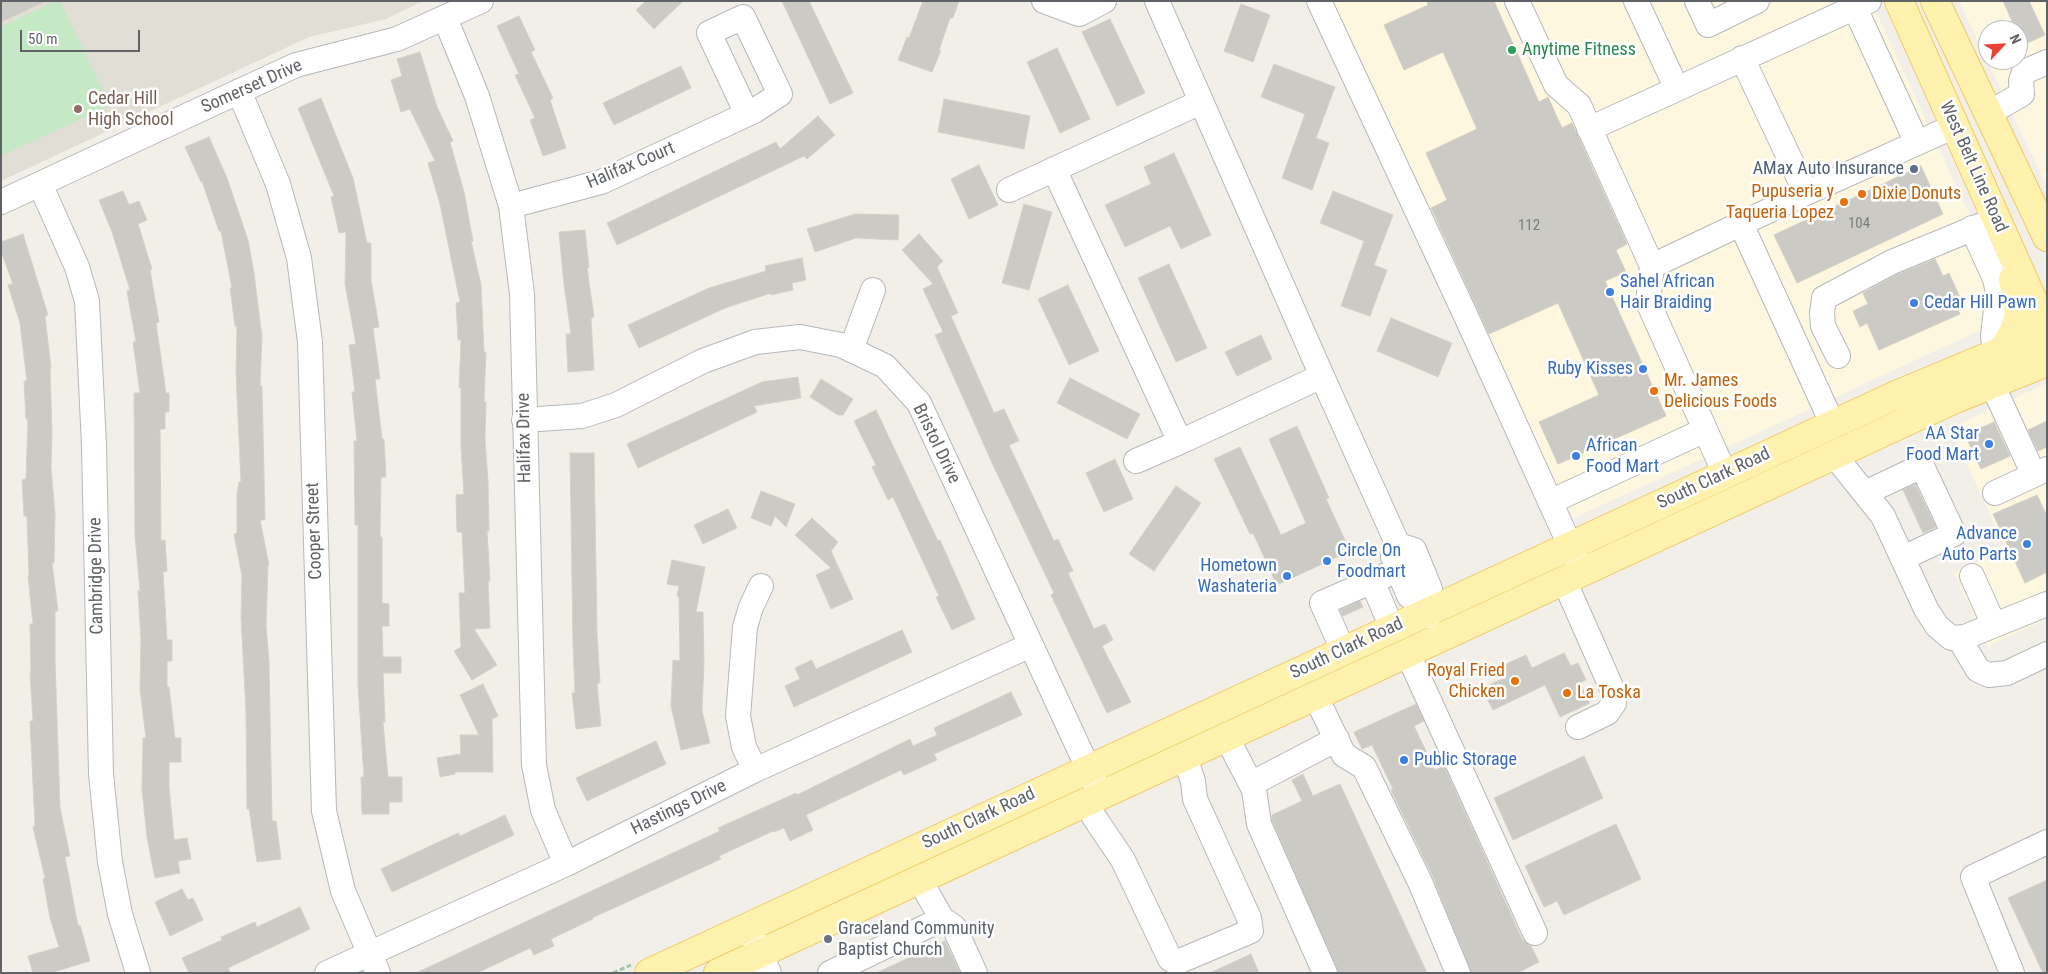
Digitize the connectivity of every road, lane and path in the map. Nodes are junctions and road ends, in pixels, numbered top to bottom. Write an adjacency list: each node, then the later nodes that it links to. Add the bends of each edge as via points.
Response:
1 (481, 1): 13 (street, Somerset Drive)
2 (1044, 1): 3 (street, via 1079,14)
3 (1104, 1)
4 (1157, 1): 18 (street)
5 (1319, 1): 54 (street)
6 (1517, 1): 22 (street, via 1556,85 1579,105)
7 (1636, 1): 16 (street)
8 (1697, 1): 9 (street, via 1708,25)
9 (1757, 1)
10 (1899, 1): 21 (main road, West Belt Line Road)
11 (1935, 1): 19 (main road, West Belt Line Road)
12 (1862, 4): 14 (street); 23 (street)
13 (445, 18): 17 (street, Somerset Drive, via 397,39 296,65); 29 (street, Halifax Drive, via 477,96)
14 (1742, 58): 16 (street); 27 (street)
15 (2047, 62): 19 (street, via 2024,72 2022,94)
16 (1677, 88): 22 (street)
17 (239, 91): 25 (street, Somerset Drive); 88 (street, Cooper Street, via 278,184 300,258 310,342 324,811 343,891)
18 (1201, 102): 24 (street); 41 (street)
19 (1990, 113): 21 (main road); 30 (main road, West Belt Line Road)
20 (747, 114): 29 (street, Halifax Court, via 601,182)
21 (1955, 126): 23 (street); 31 (main road, West Belt Line Road)
22 (1590, 129): 34 (street)
23 (1917, 143): 27 (street)
24 (1054, 169): 26 (street); 46 (street)
25 (40, 184): 28 (street, Somerset Drive); 90 (street, Cambridge Drive, via 77,267 88,301 100,774 110,862 120,914)
26 (1009, 190)
27 (1806, 193): 32 (street)
28 (1, 202)
29 (511, 206): 43 (street, Halifax Drive, via 522,294)
30 (2044, 222)
31 (1984, 223): 33 (main road, West Belt Line Road); 38 (street, via 1998,292 1993,336); 39 (street, via 1892,262 1824,298 1823,326)
32 (1741, 224): 34 (street); 44 (street)
33 (2007, 243): 36 (main road, West Belt Line Road); 38 (main road, via 2019,314 2015,329)
34 (1652, 266): 45 (street, via 1648,302)
35 (873, 290): 37 (street)
36 (2047, 332): 38 (main road, South Clark Road)
37 (851, 350): 43 (street, Bristol Drive, via 800,337 755,342 703,361 616,405 582,416); 69 (street, Bristol Drive, via 885,366 919,404)
38 (1999, 352): 44 (main road, South Clark Road)
39 (1838, 356)
40 (2047, 362): 42 (main road, South Clark Road)
41 (1322, 376): 46 (street); 55 (street)
42 (1992, 384): 47 (main road, South Clark Road); 49 (street)
43 (524, 420): 83 (street, Halifax Drive, via 534,765 543,810)
44 (1833, 425): 47 (main road); 50 (main road, South Clark Road)
45 (1705, 430): 50 (street); 54 (street)
46 (1180, 442): 48 (street)
47 (1840, 452): 51 (street); 53 (main road, South Clark Road)
48 (1136, 461)
49 (2041, 472): 52 (street)
50 (1725, 474): 53 (main road); 56 (main road, South Clark Road)
51 (1865, 493): 57 (street, via 1883,516); 57 (street, via 1922,466 1954,534)
52 (1995, 493)
53 (1736, 500): 59 (main road, South Clark Road)
54 (1550, 502): 56 (street)
55 (1398, 545): 58 (street, via 1392,558); 64 (street, via 1414,550 1430,589)
56 (1570, 546): 59 (street); 64 (main road, South Clark Road)
57 (1903, 558): 68 (street, via 1937,626 1951,638)
58 (1398, 570): 61 (street); 64 (street, via 1410,596)
59 (1573, 576): 67 (main road, South Clark Road); 74 (street, via 1613,691 1614,703 1607,714)
60 (1972, 576): 65 (street)
61 (1372, 581): 66 (street); 70 (street, via 1322,603)
62 (761, 586): 79 (street, via 745,627 738,716 744,747)
63 (2047, 604): 65 (street)
64 (1425, 608): 66 (main road, South Clark Road); 67 (street)
65 (1994, 625): 68 (street)
66 (1392, 628): 70 (main road, South Clark Road)
67 (1437, 638): 71 (main road, South Clark Road)
68 (1959, 638): 72 (street, via 1978,670 1989,675 2007,673)
69 (1031, 645): 78 (street, Bristol Drive); 79 (street, Hastings Drive)
70 (1343, 650): 78 (main road, South Clark Road)
71 (1407, 652): 73 (main road, South Clark Road); 87 (street)
72 (2047, 654)
73 (1315, 695): 75 (main road, South Clark Road); 76 (street)
74 (1578, 727)
75 (1226, 736): 77 (main road, South Clark Road); 80 (street)
76 (1337, 739): 80 (street); 97 (street, via 1344,755 1364,766 1420,882)
77 (1184, 755): 81 (main road, South Clark Road); 81 (street, Bristol Drive, via 1195,799 1249,918 1251,931 1180,961 1170,959 1123,860 1094,817)
78 (1088, 768): 81 (street, Bristol Drive); 86 (main road, South Clark Road)
79 (755, 770): 83 (street, Hastings Drive)
80 (1251, 784): 96 (street, via 1259,824)
81 (1093, 797): 84 (main road, South Clark Road)
82 (2047, 842): 98 (street, via 1972,878)
83 (566, 864): 88 (street, Hastings Drive)
84 (919, 879): 85 (street); 89 (main road, South Clark Road)
85 (942, 919): 94 (street); 95 (street, via 954,927)
86 (748, 926): 89 (street); 92 (main road, South Clark Road)
87 (1535, 933)
88 (373, 963): 91 (street, Hastings Drive)
89 (764, 963): 93 (main road, South Clark Road)
90 (138, 973)
91 (327, 973)
92 (649, 973)
93 (718, 973)
94 (830, 973)
95 (975, 973)
96 (1325, 973)
97 (1458, 973)
98 (2012, 973)

